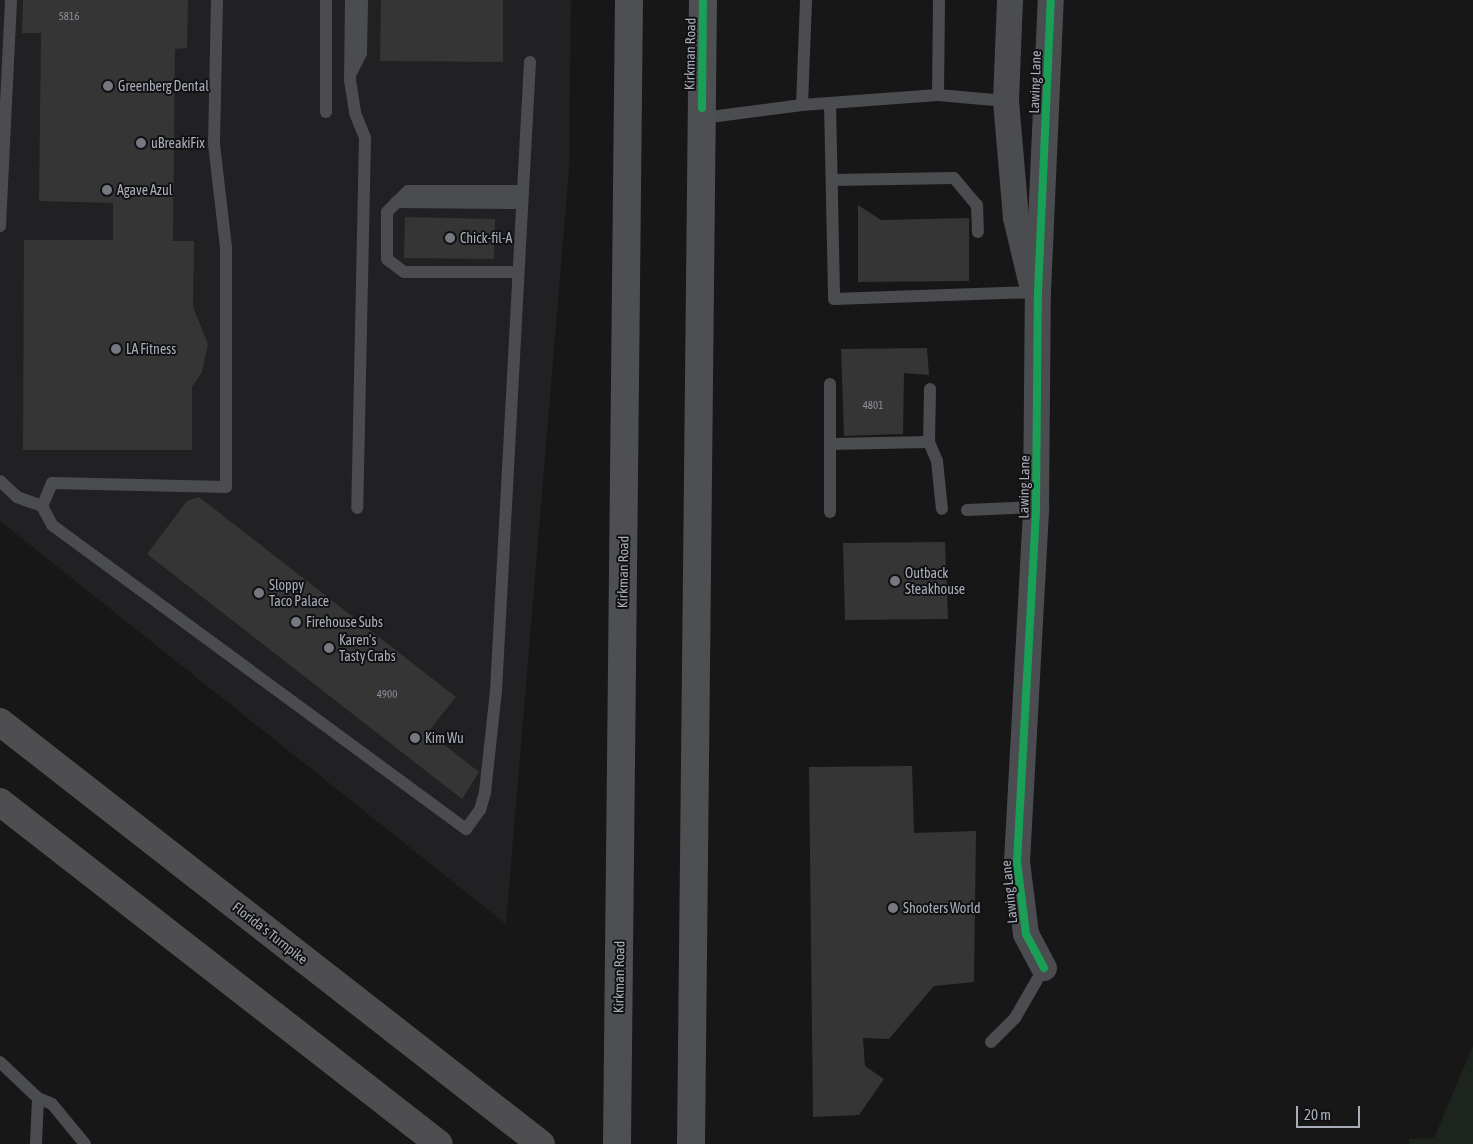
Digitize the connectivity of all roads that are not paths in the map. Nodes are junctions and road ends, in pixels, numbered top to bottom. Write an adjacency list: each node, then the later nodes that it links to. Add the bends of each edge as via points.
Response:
1 (11, 0): 21 (lane)
2 (217, 0): 33 (lane, via 214,144 226,248 226,487 52,483)
3 (326, 0): 19 (lane)
4 (351, 0): 13 (lane)
5 (362, 0): 13 (lane, via 361,53)
6 (629, 0): 45 (main road, Kirkman Road)
7 (703, 0): 20 (main road, Kirkman Road)
8 (806, 0): 18 (lane)
9 (939, 0): 14 (lane)
10 (1010, 0): 15 (street, Lawing Lane)
11 (1051, 0): 16 (street, Lawing Lane)
12 (530, 62): 23 (lane)
13 (350, 75): 35 (lane, via 355,113 365,138)
14 (938, 95): 15 (lane); 17 (lane)
15 (1006, 101): 16 (street); 27 (street, Lawing Lane, via 1016,218 1027,273)
16 (1047, 102): 27 (street, Lawing Lane)
17 (830, 103): 18 (lane); 22 (lane)
18 (802, 105): 20 (lane)
19 (326, 112)
20 (702, 118): 50 (main road, Kirkman Road)
21 (2, 145): 24 (lane)
22 (833, 180): 25 (lane, via 954,178 977,205); 27 (lane, via 834,299)
23 (523, 197): 26 (lane); 26 (lane, via 396,202 388,212 387,259 404,272)
24 (0, 226)
25 (978, 232)
26 (518, 272): 33 (lane, via 496,690 485,792 480,810 466,828 52,525)
27 (1038, 292): 34 (street, Lawing Lane)
28 (830, 384): 31 (lane)
29 (930, 389): 30 (lane)
30 (929, 442): 31 (lane); 36 (lane, via 937,461)
31 (830, 444): 38 (lane)
32 (0, 481): 33 (lane, via 17,497)
33 (42, 506)
34 (1036, 507): 37 (lane); 41 (street, Lawing Lane, via 1017,862 1026,934)
35 (358, 508)
36 (942, 509)
37 (968, 510)
38 (830, 512)
39 (0, 722): 49 (highway, Florida's Turnpike)
40 (0, 802): 48 (highway)
41 (1044, 968): 42 (lane, via 1015,1018)
42 (991, 1042)
43 (0, 1062): 44 (lane)
44 (38, 1098): 46 (lane); 47 (lane, via 52,1104)
45 (617, 1133)
46 (36, 1144)
47 (85, 1144)
48 (438, 1144)
49 (541, 1144)
50 (691, 1144)

